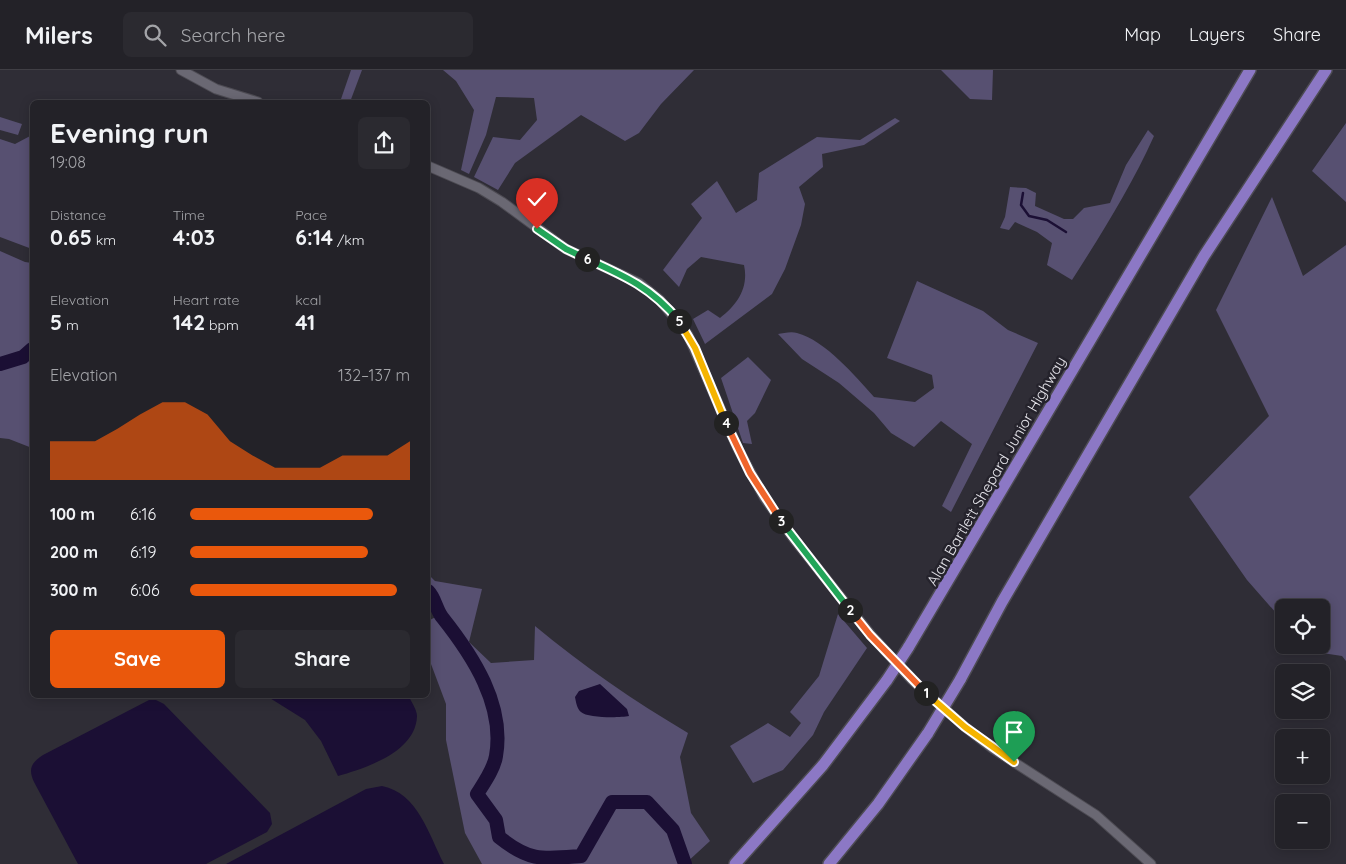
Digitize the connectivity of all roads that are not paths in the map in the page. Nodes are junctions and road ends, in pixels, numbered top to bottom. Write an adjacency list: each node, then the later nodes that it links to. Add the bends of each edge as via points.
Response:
1 (181, 70): 4 (street, via 216,89)
2 (1250, 70): 6 (highway, Alan Bartlett Shepard Junior Highway, bridge, via 908,648 823,766)
3 (1326, 70): 7 (highway, bridge, via 1204,256 928,733 878,804)
4 (252, 100)
5 (430, 167): 8 (street, via 479,188 566,249 639,284 660,300 688,335 738,449 764,497 870,635 912,680 965,727 1096,815)
6 (735, 864)
7 (829, 864)
8 (1151, 864)

